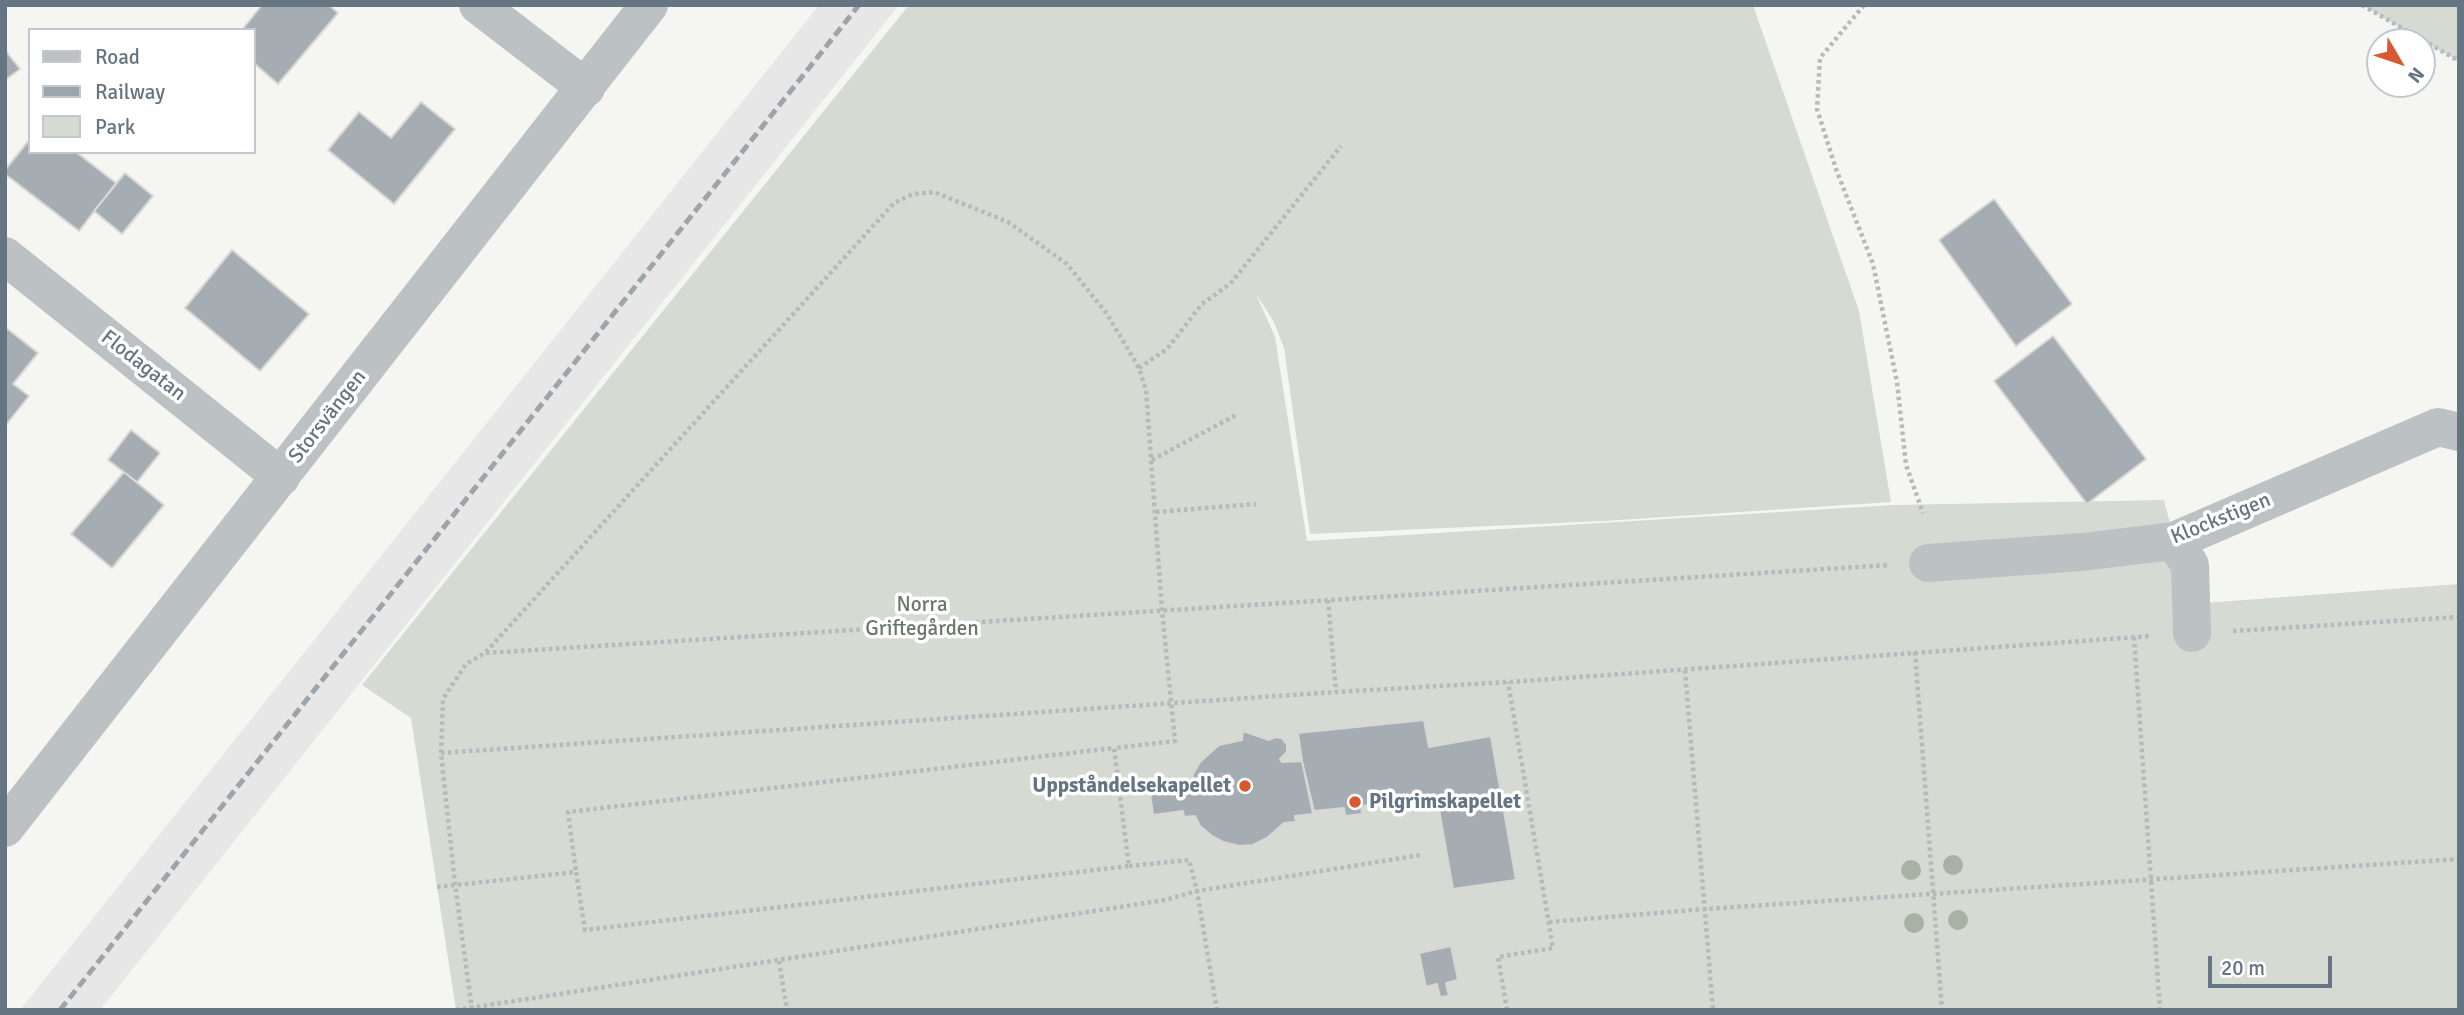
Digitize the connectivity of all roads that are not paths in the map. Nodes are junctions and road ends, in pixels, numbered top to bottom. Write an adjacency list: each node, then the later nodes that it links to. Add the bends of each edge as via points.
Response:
1 (478, 5): 3 (street)
2 (649, 5): 3 (street, Storsvängen)
3 (586, 88): 6 (street, Storsvängen)
4 (5, 256): 6 (street, Flodagatan)
5 (2459, 432): 7 (street, Klockstigen, via 2438,427)
6 (281, 477): 10 (street, Storsvängen)
7 (2174, 541): 8 (street, Klockstigen); 9 (street, via 2190,565)
8 (1928, 563)
9 (2192, 634)
10 (5, 828)

